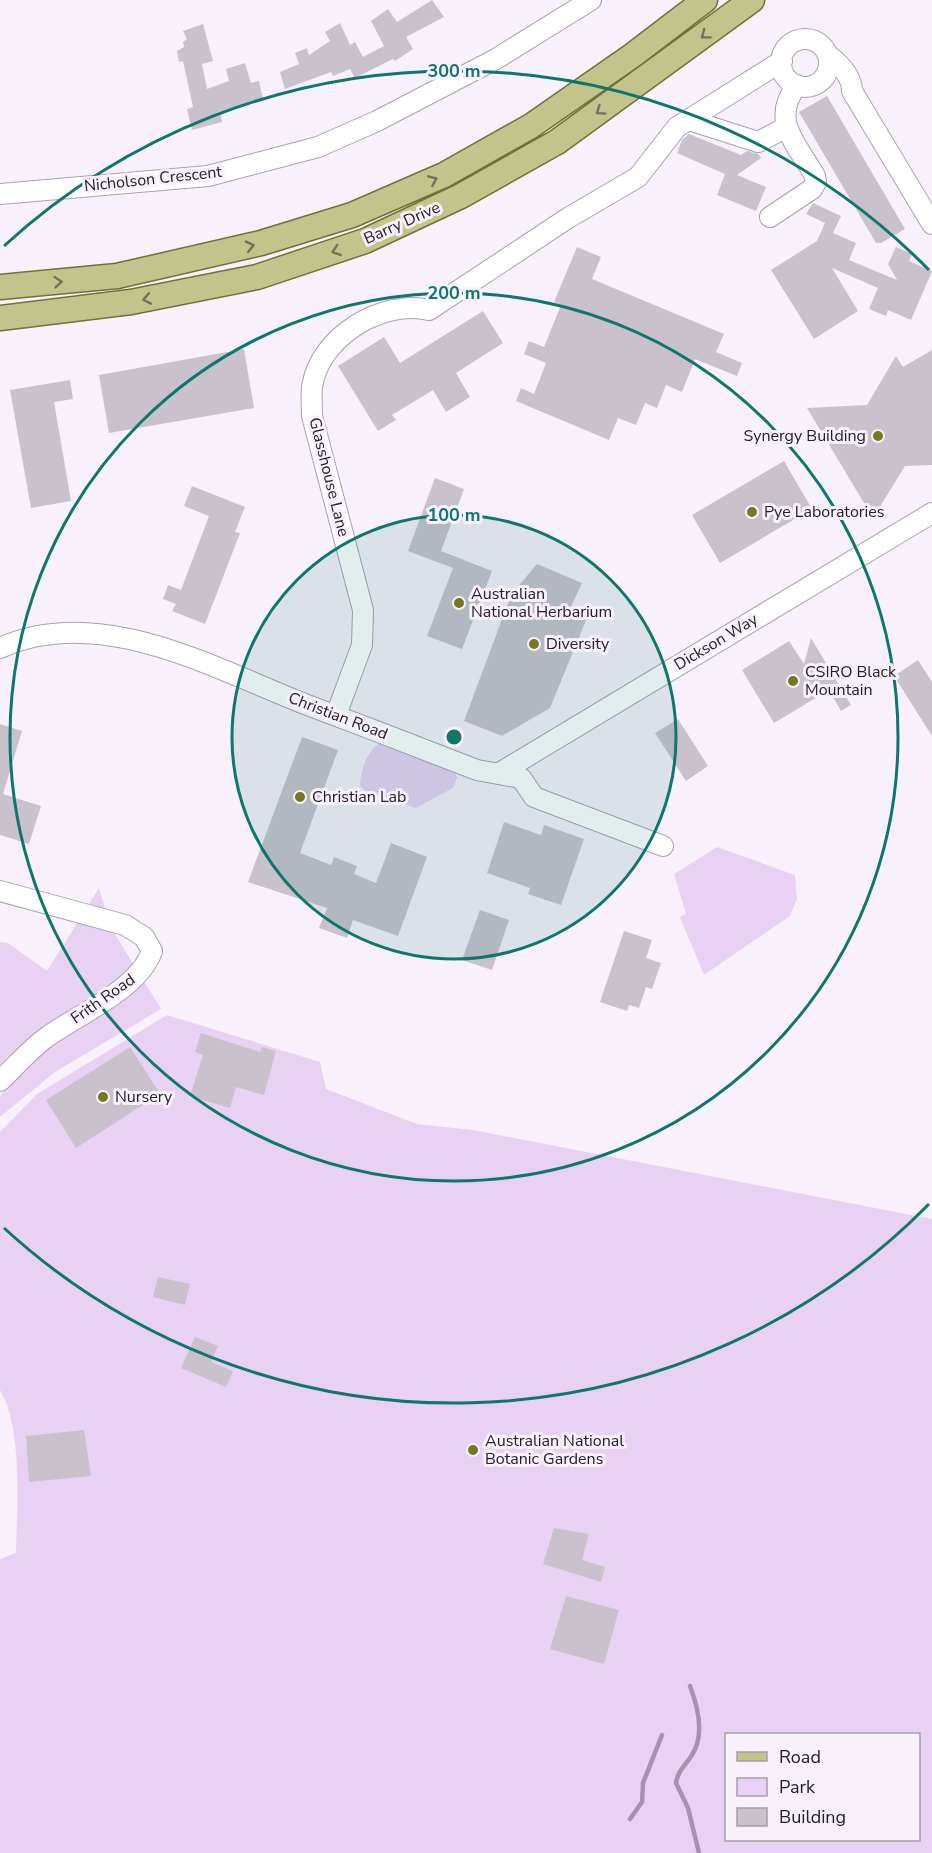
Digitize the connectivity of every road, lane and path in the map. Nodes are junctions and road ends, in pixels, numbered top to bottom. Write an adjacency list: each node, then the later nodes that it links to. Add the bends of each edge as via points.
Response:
1 (591, 0): 11 (street, Nicholson Crescent, via 496,59 318,147 208,176)
2 (705, 0): 14 (main road, Barry Drive, one-way to 2, via 117,276 261,243 352,215 444,175 531,126)
3 (752, 0): 15 (main road, Barry Drive, one-way to 15, via 557,142 461,196 365,241 257,277 131,302)
4 (828, 55): 5 (street, via 820,44 804,39 790,45); 6 (street, via 827,71); 8 (street, via 844,70)
5 (782, 61): 7 (street, via 786,75); 9 (street, Glasshouse Lane)
6 (820, 81): 7 (street); 8 (street, via 845,93)
7 (797, 85): 10 (street, via 784,105)
8 (852, 91): 13 (street)
9 (689, 120): 10 (street, via 758,142); 18 (street, Glasshouse Lane, via 675,129 638,177 429,310 416,306 381,312 350,329 327,355 312,387 312,416 363,610 362,645)
10 (787, 127): 12 (street, via 816,182 812,189)
11 (0, 194)
12 (770, 217)
13 (932, 224)
14 (0, 287)
15 (0, 318)
16 (932, 513): 19 (street, Dickson Way)
17 (0, 648): 18 (street, Christian Road, via 41,635 71,632 133,641 170,651)
18 (336, 715): 19 (street, Christian Road, via 477,770)
19 (501, 772): 20 (street, Christian Road, via 521,778 534,797)
20 (663, 846)
21 (0, 891): 22 (street, Frith Road, via 125,925 144,937 152,951 148,964 132,981 45,1039)
22 (0, 1081)

